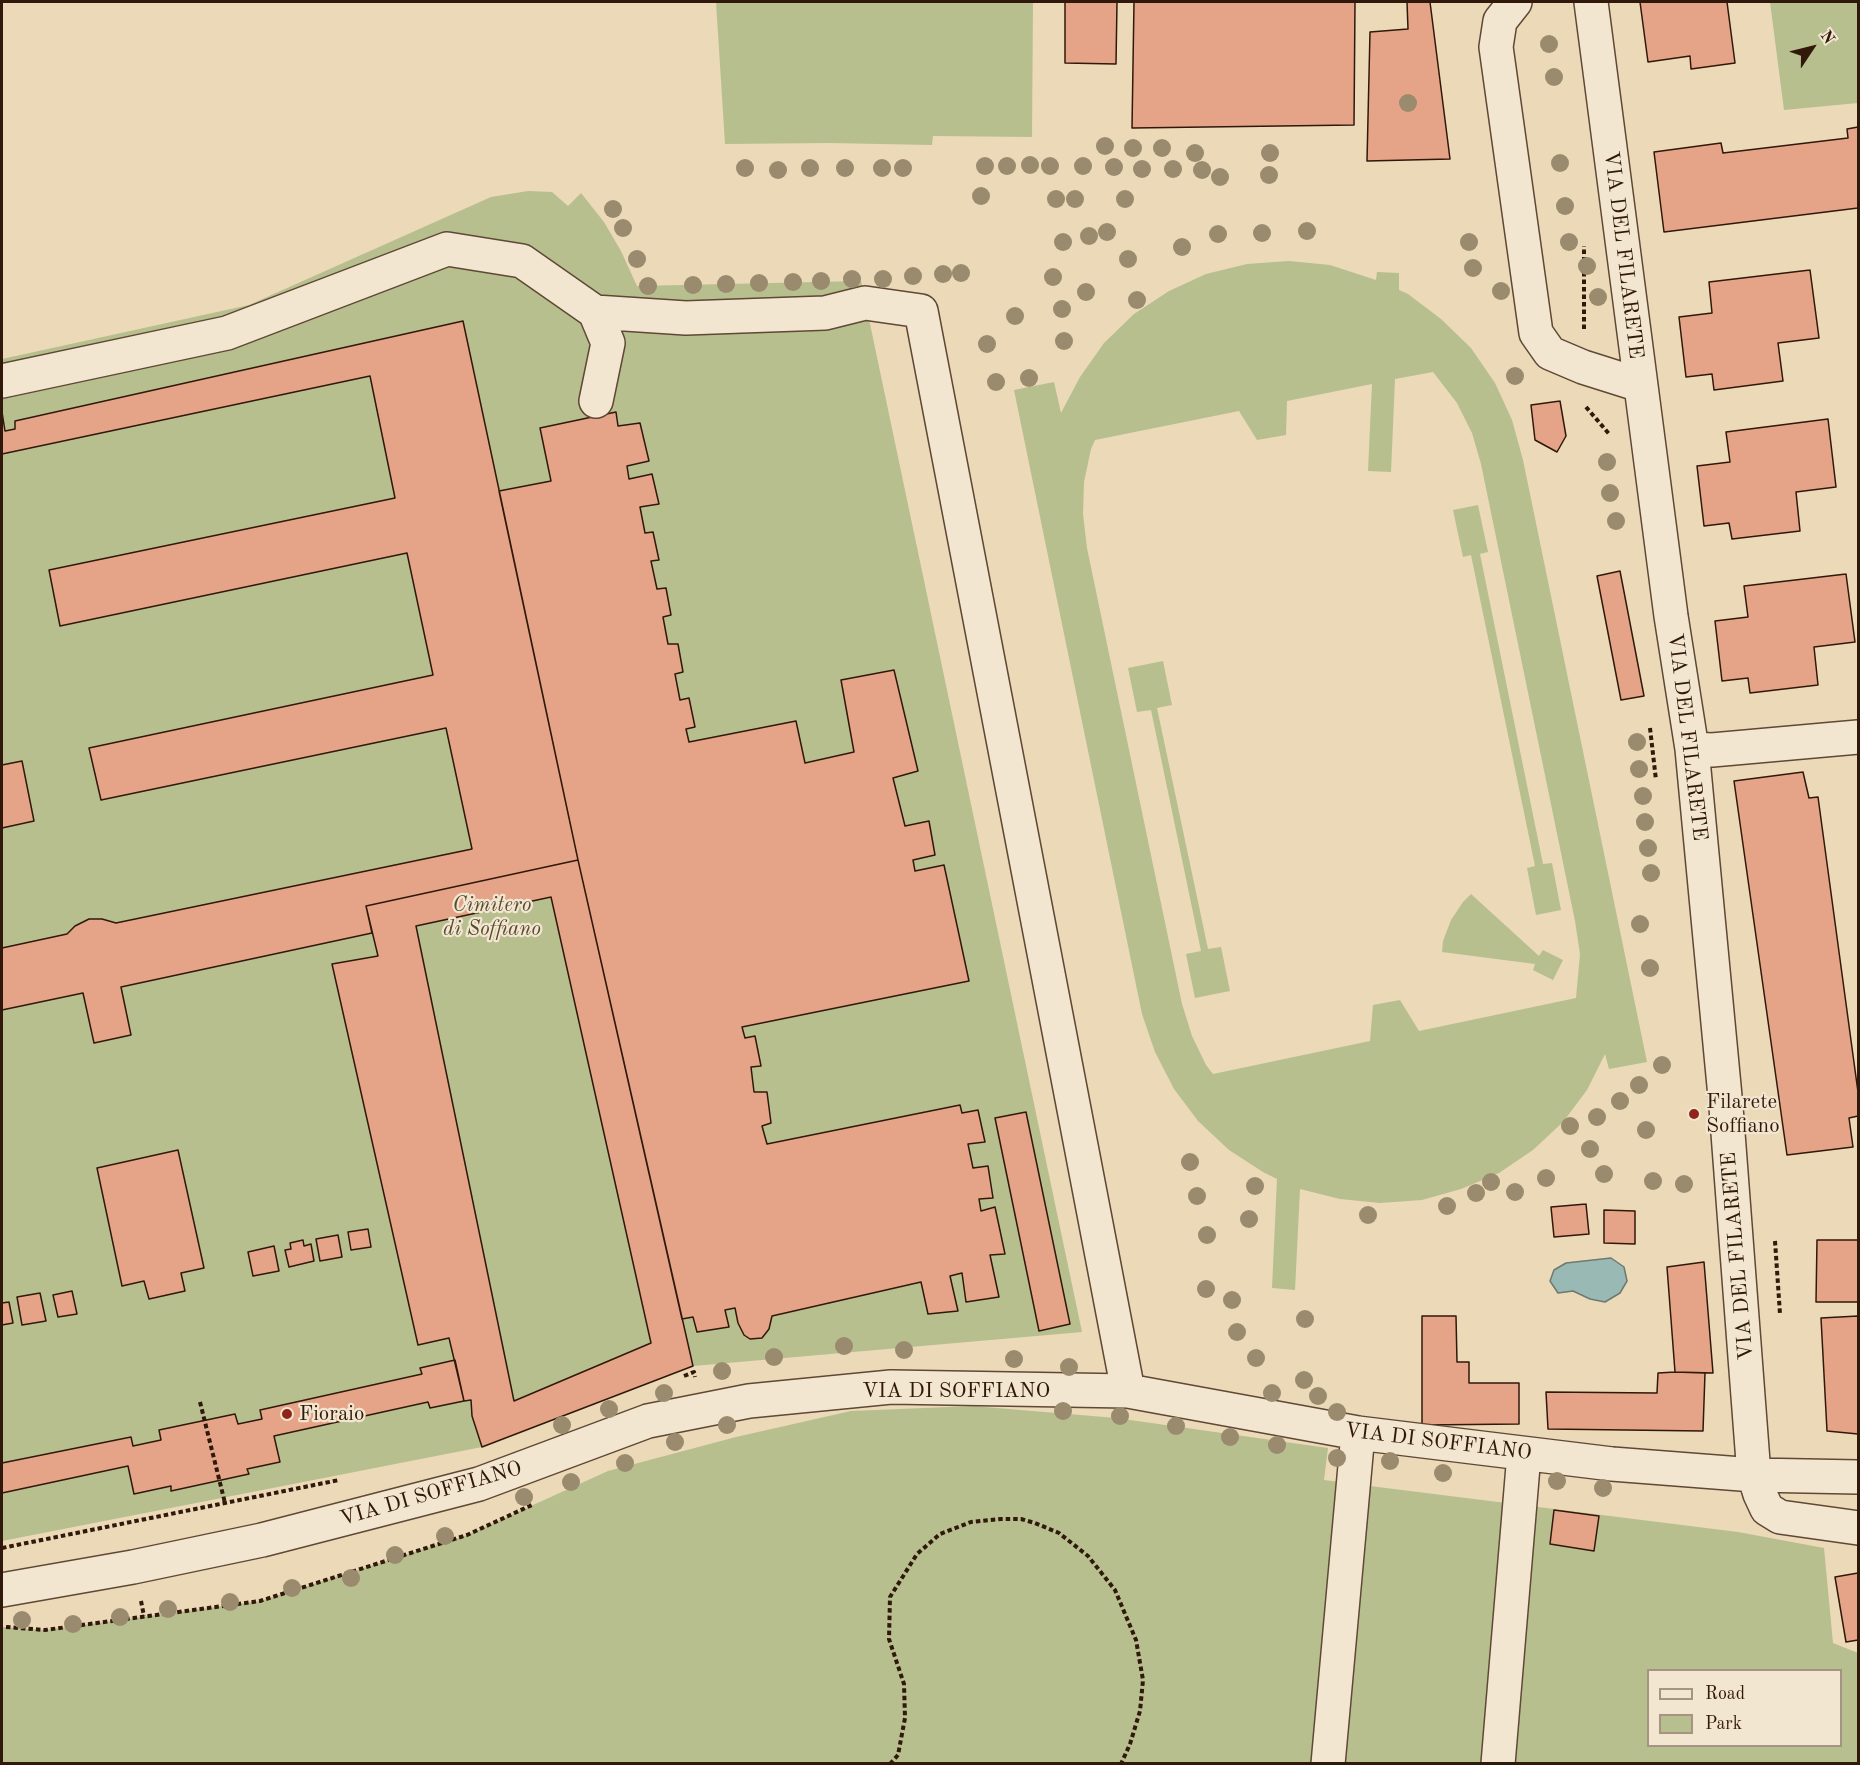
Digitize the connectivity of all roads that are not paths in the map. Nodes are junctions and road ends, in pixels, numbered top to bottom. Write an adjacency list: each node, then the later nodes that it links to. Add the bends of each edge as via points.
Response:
1 (1515, 2): 5 (street, via 1500,21 1496,47 1536,333 1550,352 1583,368)
2 (1591, 2): 5 (street, VIA DEL FILARETE)
3 (595, 312): 4 (street, via 522,261 447,249 227,333); 6 (street, via 608,343); 9 (street, via 687,318 779,315 825,313 865,303 921,311)
4 (2, 381)
5 (1640, 385): 8 (street, VIA DEL FILARETE)
6 (596, 401)
7 (1858, 737): 8 (street)
8 (1692, 749): 12 (street, VIA DEL FILARETE, via 1726,1107)
9 (1128, 1391): 10 (street, VIA DI SOFFIANO); 15 (street, VIA DI SOFFIANO, via 891,1388 749,1401 648,1421 478,1484 274,1537)
10 (1358, 1433): 11 (street, VIA DI SOFFIANO); 16 (street)
11 (1524, 1454): 12 (street, VIA DI SOFFIANO); 17 (street)
12 (1754, 1475): 13 (street, VIA DI SOFFIANO); 14 (street, VIA DEL FILARETE, via 1767,1509 1780,1517)
13 (1858, 1478)
14 (1858, 1528)
15 (2, 1590)
16 (1328, 1764)
17 (1498, 1764)

